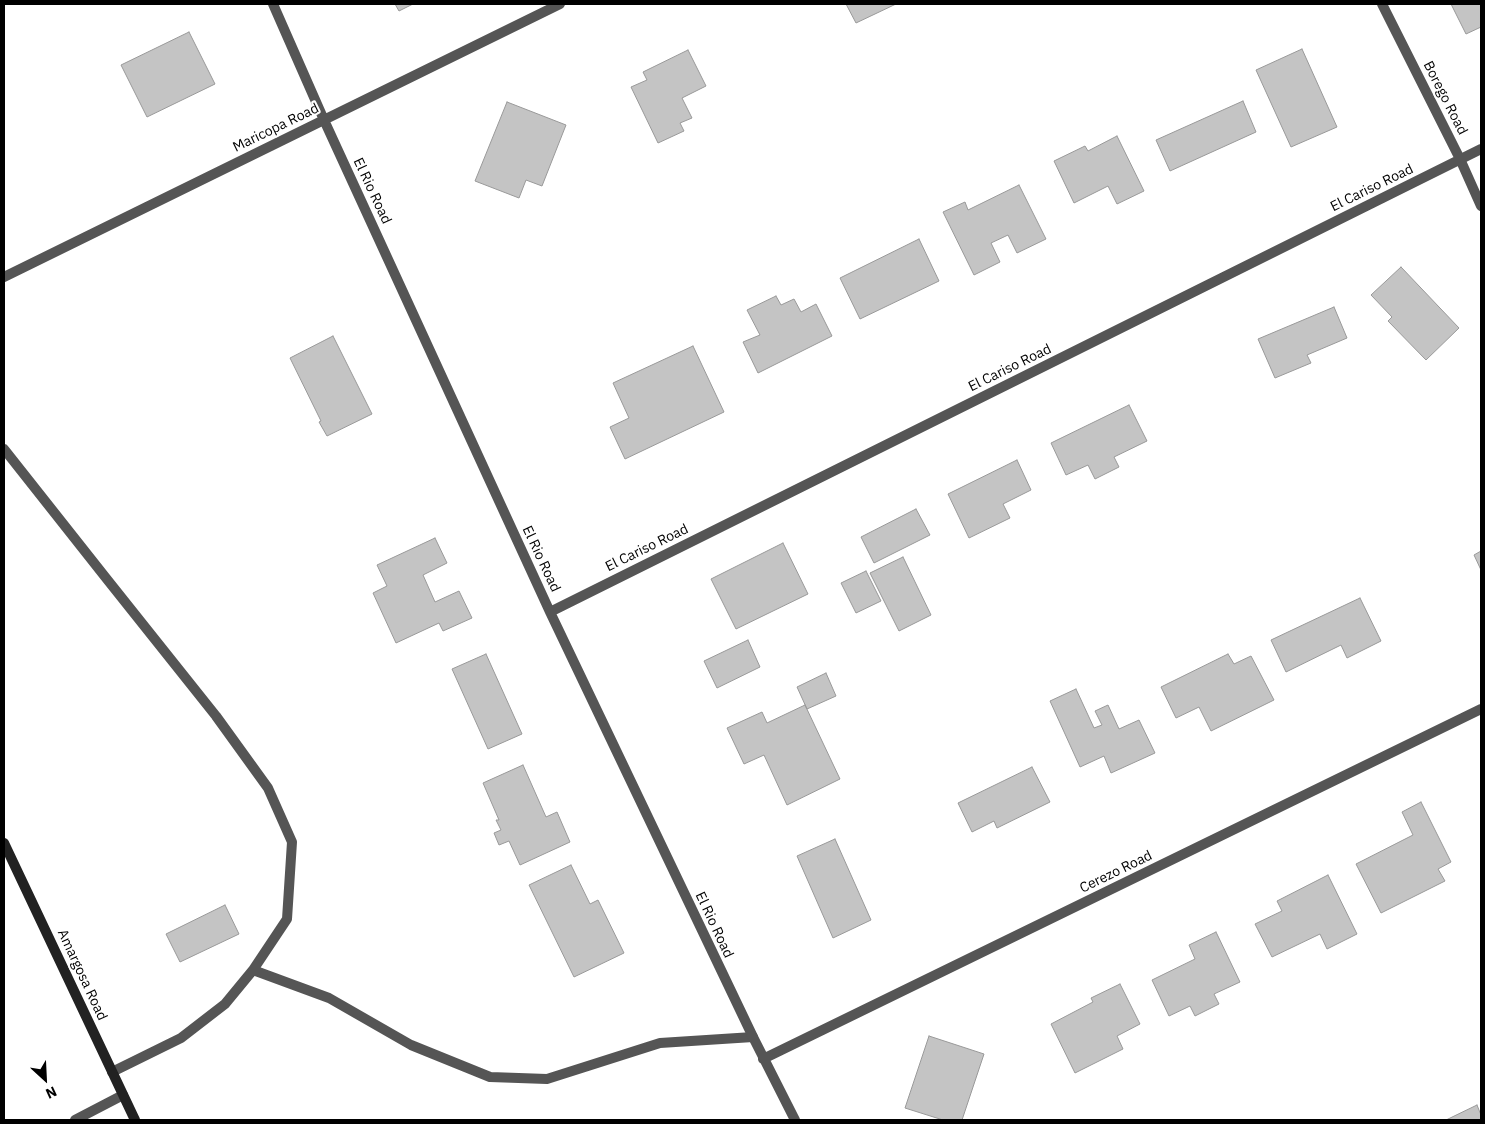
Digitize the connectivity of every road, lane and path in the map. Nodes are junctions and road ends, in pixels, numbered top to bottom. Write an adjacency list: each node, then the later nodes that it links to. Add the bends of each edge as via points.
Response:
1 (273, 4): 4 (street, El Rio Road)
2 (560, 4): 4 (street, Maricopa Road)
3 (1382, 4): 6 (street, Borego Road)
4 (324, 120): 8 (street, Maricopa Road); 10 (street, El Rio Road)
5 (1481, 149): 6 (street, El Cariso Road)
6 (1460, 160): 7 (street, Borego Road); 10 (street, El Cariso Road)
7 (1481, 206)
8 (4, 277)
9 (4, 449): 13 (street, via 216,716 268,788 292,842 287,919)
10 (550, 612): 14 (street, El Rio Road)
11 (1481, 709): 15 (street, Cerezo Road)
12 (4, 842): 16 (main road, Amargosa Road)
13 (253, 970): 14 (street, via 329,998 411,1045 490,1077 546,1079 660,1043); 16 (street, via 225,1004 180,1038)
14 (753, 1037): 15 (street, El Rio Road)
15 (763, 1059): 20 (street, El Rio Road)
16 (112, 1072): 17 (main road, Amargosa Road)
17 (123, 1095): 18 (street); 19 (main road, Amargosa Road)
18 (75, 1120)
19 (135, 1120)
20 (795, 1120)

